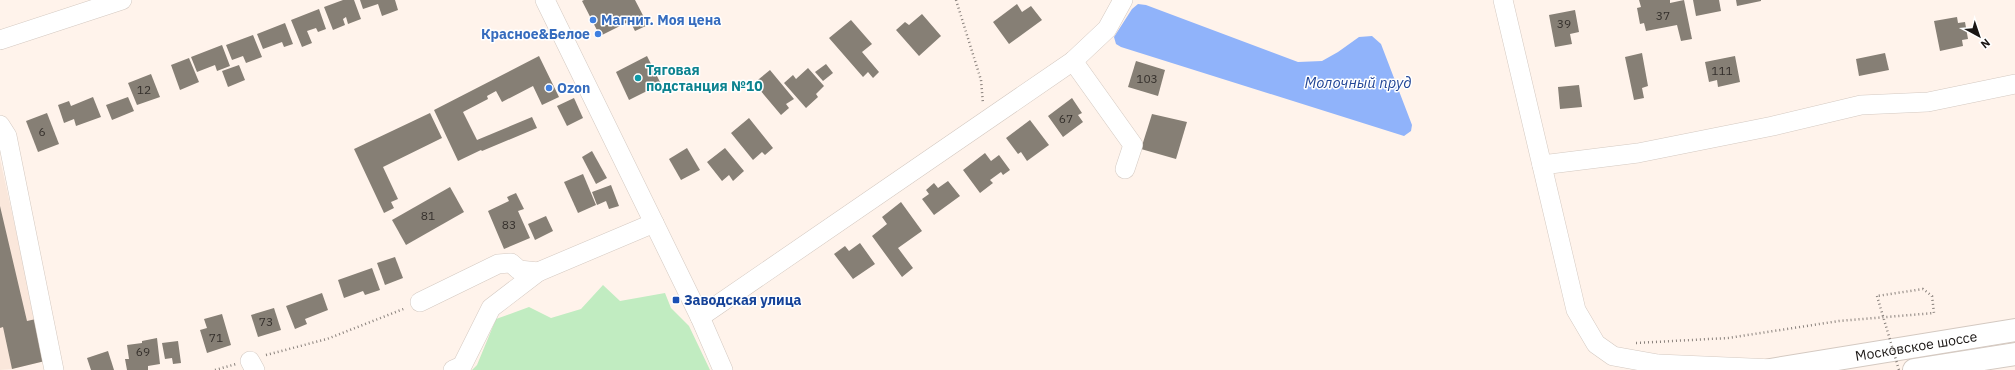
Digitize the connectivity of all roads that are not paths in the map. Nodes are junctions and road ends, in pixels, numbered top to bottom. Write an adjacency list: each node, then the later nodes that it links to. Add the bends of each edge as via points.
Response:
1 (545, 0): 13 (street)
2 (1123, 0): 6 (street)
3 (1131, 0): 6 (street)
4 (1503, 0): 11 (street)
5 (114, 1): 7 (street)
6 (1106, 29): 8 (street)
7 (0, 40)
8 (1073, 61): 12 (street, via 1134,145); 16 (street)
9 (2015, 84): 11 (street, via 1928,102 1861,105 1773,126 1638,153)
10 (0, 125): 19 (street, via 7,136)
11 (1542, 165): 22 (street, via 1576,310 1596,344 1613,356 1658,364)
12 (1125, 169)
13 (654, 223): 14 (street); 16 (street)
14 (538, 272): 15 (street, via 519,270 511,263 498,264); 20 (street, via 491,308 462,366)
15 (420, 302)
16 (700, 317): 21 (street)
17 (2015, 330): 22 (highway, Московское шоссе)
18 (2015, 354): 23 (highway, Московское шоссе)
19 (54, 370)
20 (453, 370)
21 (723, 370)
22 (1772, 370)
23 (1914, 370)

